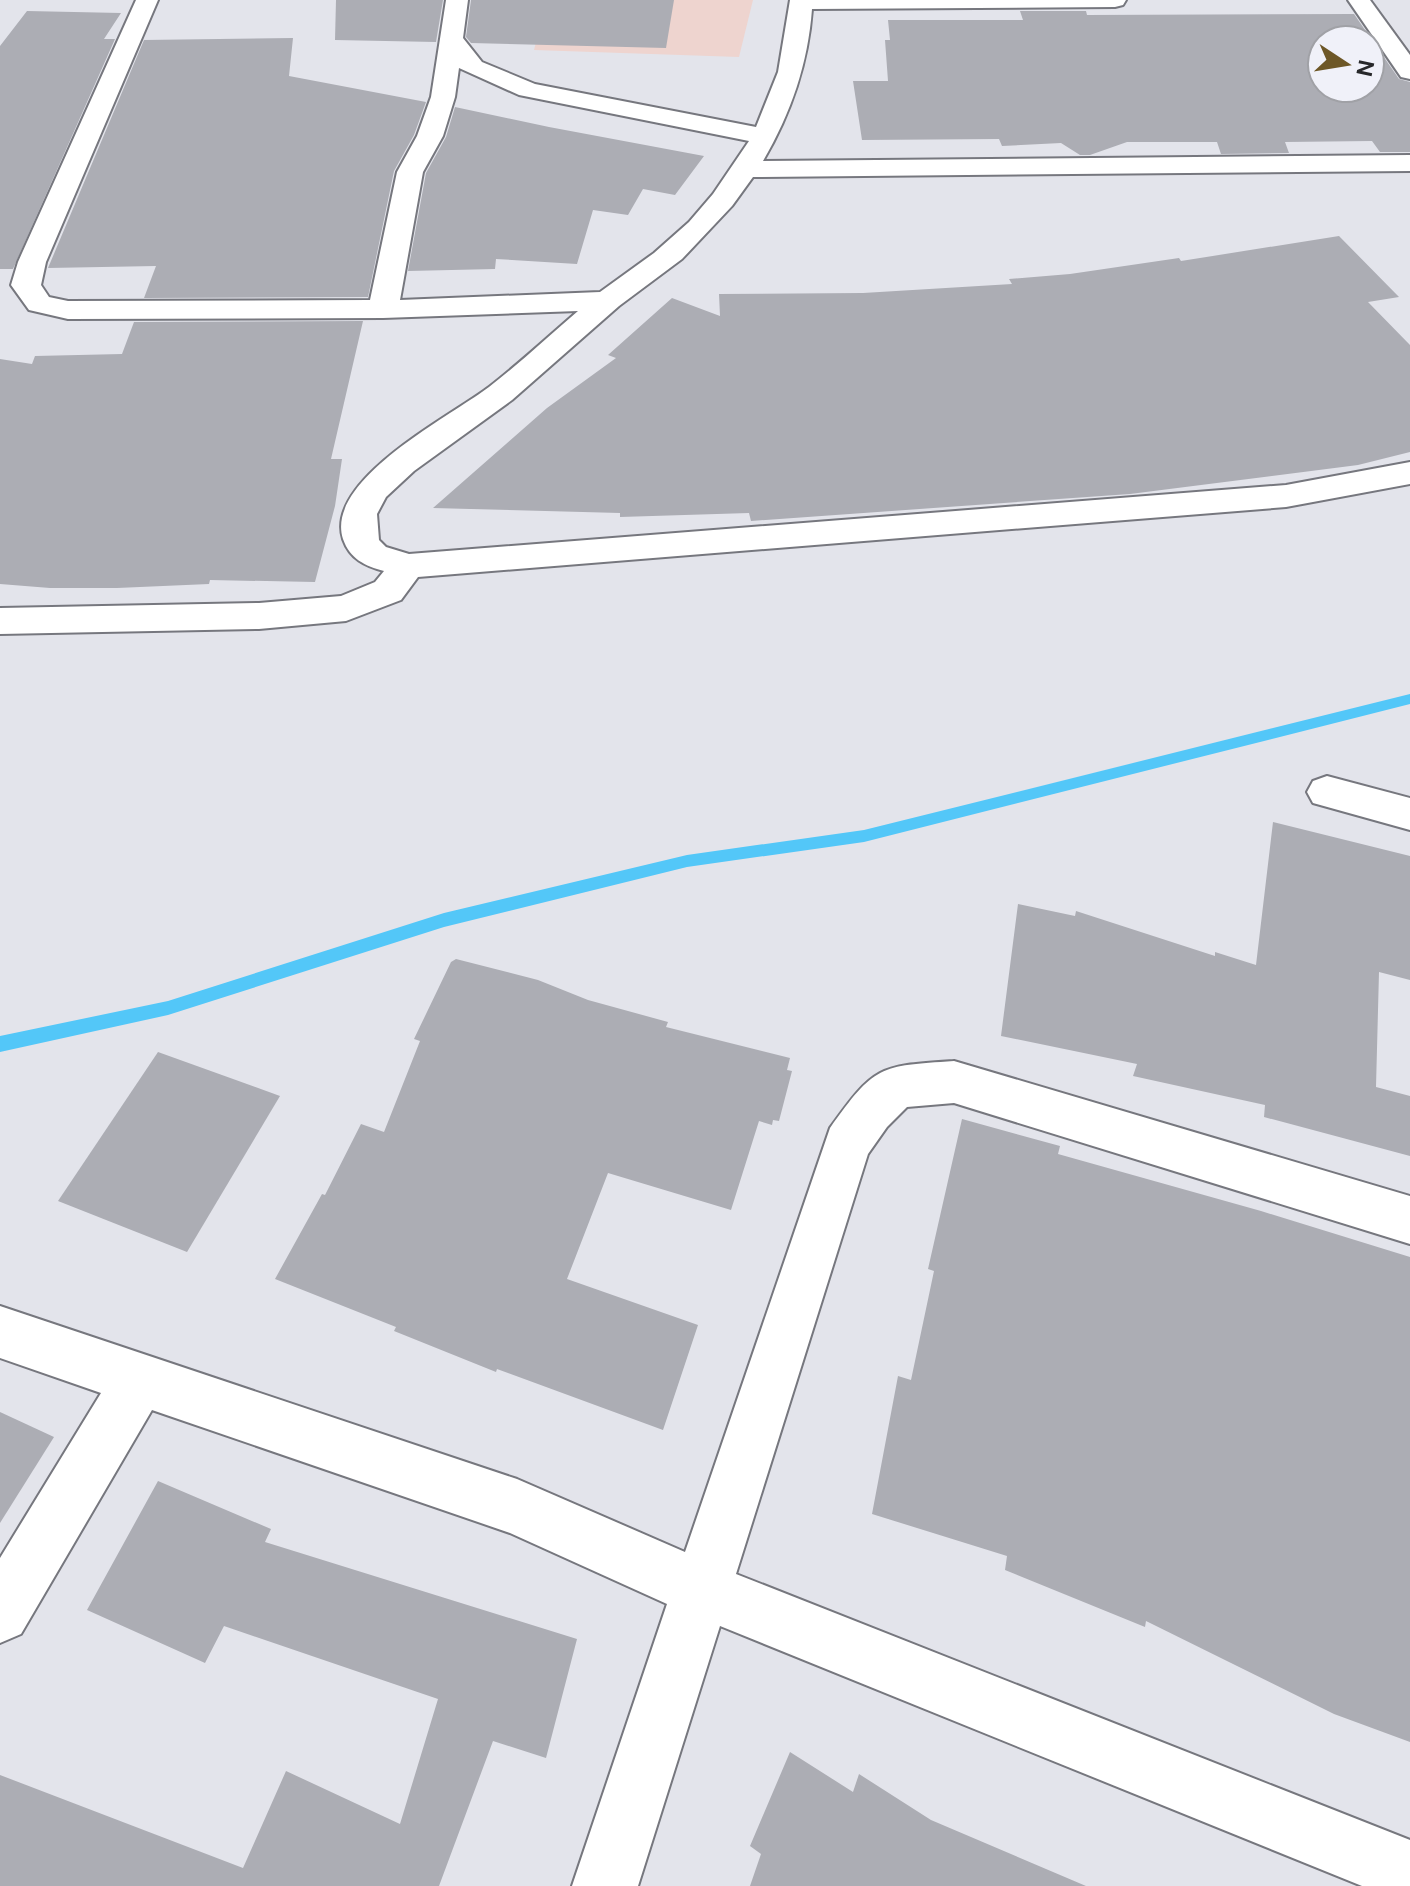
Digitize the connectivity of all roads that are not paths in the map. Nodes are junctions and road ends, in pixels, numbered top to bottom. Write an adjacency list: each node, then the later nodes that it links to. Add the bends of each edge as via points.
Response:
1 (147, 0): 14 (street, via 32,262 26,285 39,304 68,310)
2 (457, 0): 6 (street)
3 (1115, 0): 5 (street)
4 (1359, 0): 7 (street)
5 (802, 1): 10 (street, via 789,76)
6 (450, 36): 8 (street, via 473,67); 9 (street)
7 (1410, 72)
8 (528, 90): 9 (street); 10 (street)
9 (443, 97): 14 (street, via 410,172)
10 (764, 136): 12 (street)
11 (1410, 163): 12 (street)
12 (748, 169): 13 (street, via 672,253)
13 (608, 301): 14 (street); 16 (street, via 525,377 404,464 365,499 358,517 359,536 371,554)
14 (383, 309)
15 (1410, 473): 16 (street, via 1286,496)
16 (408, 566): 17 (street, via 388,591 346,608 259,616)
17 (0, 621)
18 (1327, 792): 19 (street)
19 (1410, 814)
20 (1410, 1220): 23 (street, via 954,1082 896,1086 847,1144)
21 (0, 1332): 22 (street)
22 (139, 1381): 23 (street, via 517,1507); 24 (street)
23 (703, 1590): 25 (street); 26 (street)
24 (0, 1613)
25 (1410, 1873)
26 (605, 1886)

